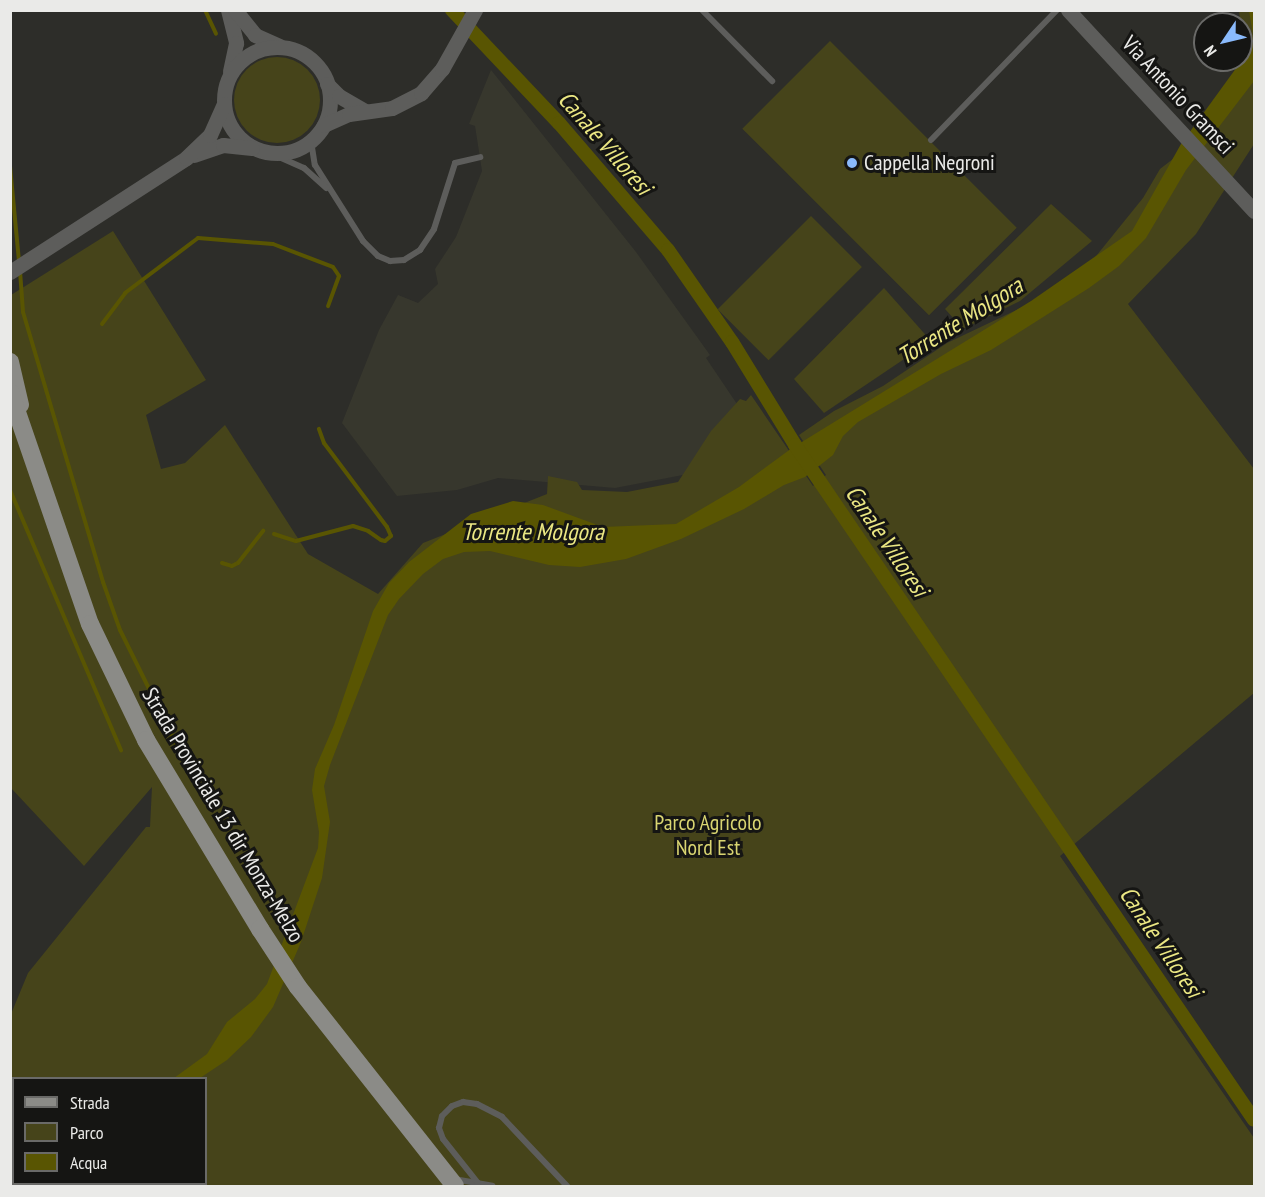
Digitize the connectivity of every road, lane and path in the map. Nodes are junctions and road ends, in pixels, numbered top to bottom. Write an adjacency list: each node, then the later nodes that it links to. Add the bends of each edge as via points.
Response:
1 (228, 10): 8 (street, via 236,43)
2 (235, 10): 7 (street, via 255,35)
3 (702, 10): 9 (lane)
4 (1057, 10): 14 (lane)
5 (1068, 10): 21 (street, Via Antonio Gramsci)
6 (472, 15): 12 (street, via 438,75 421,93 392,108)
7 (285, 48): 8 (street, via 254,52); 10 (street, via 311,59)
8 (229, 77): 11 (street)
9 (772, 81)
10 (327, 84): 12 (street); 13 (street, via 330,106)
11 (224, 104): 16 (street, via 233,130); 19 (street, via 208,138)
12 (365, 111): 13 (street)
13 (324, 125): 15 (street)
14 (932, 140)
15 (311, 141): 17 (street, via 294,151); 20 (lane, via 315,165)
16 (255, 148): 17 (street); 19 (street, via 220,146)
17 (270, 153): 20 (lane, via 304,168)
18 (480, 157): 20 (lane, via 455,163 445,201 428,240 404,260 386,260 371,250)
19 (186, 158): 22 (street)
20 (333, 194)
21 (1254, 211)
22 (10, 272)
23 (10, 362): 26 (main road)
24 (10, 392): 26 (main road, Strada Provinciale 13 dir Monza-Melzo)
25 (10, 409): 26 (main road)
26 (30, 447): 27 (main road, Strada Provinciale 13 dir Monza-Melzo, via 90,624 166,776 298,987)
27 (452, 1182): 28 (lane)
28 (478, 1183): 29 (lane); 30 (lane, via 443,1139 440,1128 442,1116 452,1106 464,1102 502,1117)
29 (492, 1186)
30 (567, 1186)

